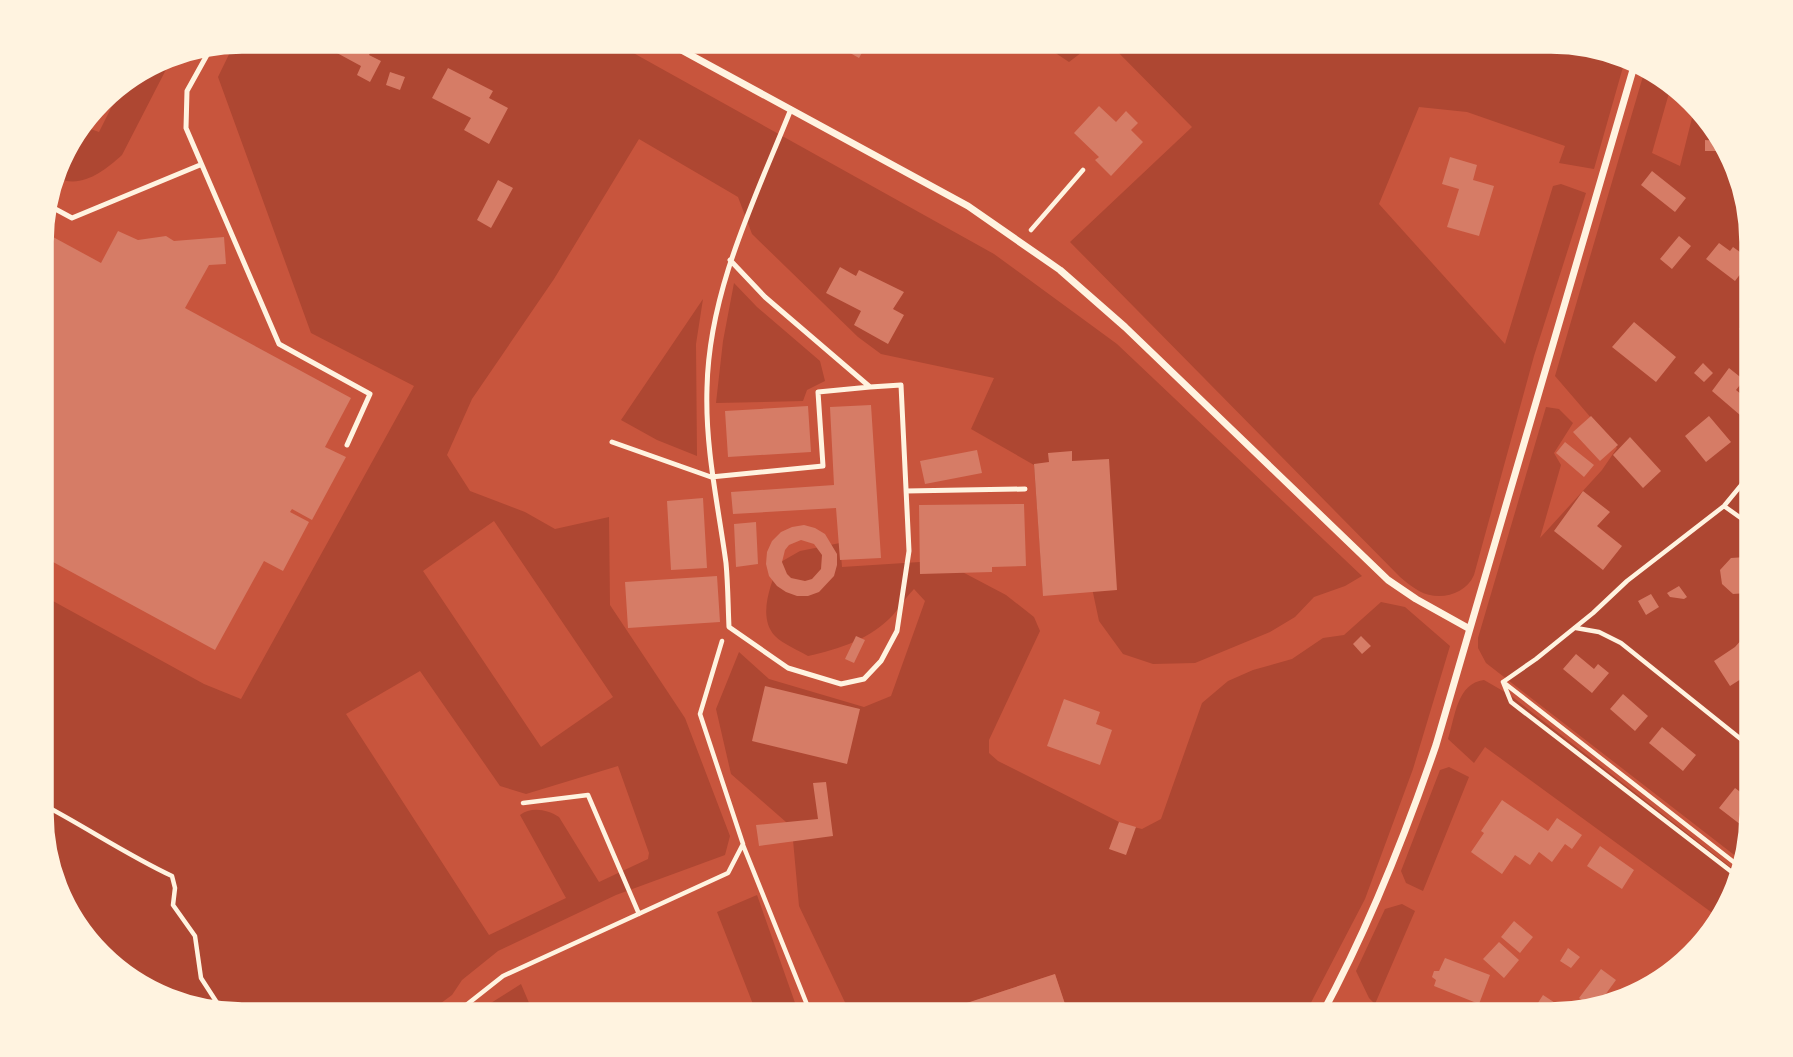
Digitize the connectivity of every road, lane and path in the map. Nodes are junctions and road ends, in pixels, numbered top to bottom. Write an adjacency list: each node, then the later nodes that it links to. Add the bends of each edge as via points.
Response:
1 (685, 52): 4 (street)
2 (206, 56): 5 (lane, via 187,91 186,128)
3 (1632, 72): 21 (street)
4 (791, 109): 9 (lane); 21 (street, via 968,206 1060,270 1379,572)
5 (200, 165): 7 (lane, via 72,218); 12 (lane, via 279,344 370,394)
6 (1083, 170): 8 (path)
7 (56, 209)
8 (1038, 222)
9 (730, 260): 10 (lane); 13 (lane, via 710,346 707,421)
10 (870, 387): 13 (lane, via 818,392 823,466); 16 (lane, via 901,385)
11 (612, 442): 13 (lane)
12 (347, 445)
13 (711, 477): 19 (lane, via 726,565)
14 (1740, 487): 17 (path)
15 (1025, 489): 16 (lane)
16 (906, 491): 19 (lane, via 909,551 897,631 881,661 864,679 841,684 788,668)
17 (1724, 506): 18 (path); 20 (path)
18 (1740, 517)
19 (729, 627): 26 (path, via 700,714)
20 (1575, 627): 22 (path); 23 (path, via 1621,643)
21 (1468, 628): 33 (street, via 1411,820)
22 (1503, 682): 27 (path); 28 (path, via 1511,702)
23 (1740, 738)
24 (523, 803): 29 (path, via 589,795)
25 (52, 809): 30 (path, via 172,876 173,905 195,936 201,978)
26 (743, 844): 29 (path, via 728,873); 32 (path)
27 (1734, 862)
28 (1731, 871)
29 (639, 914): 31 (path, via 503,976)
30 (217, 1003)
31 (472, 1004)
32 (807, 1004)
33 (1327, 1004)

